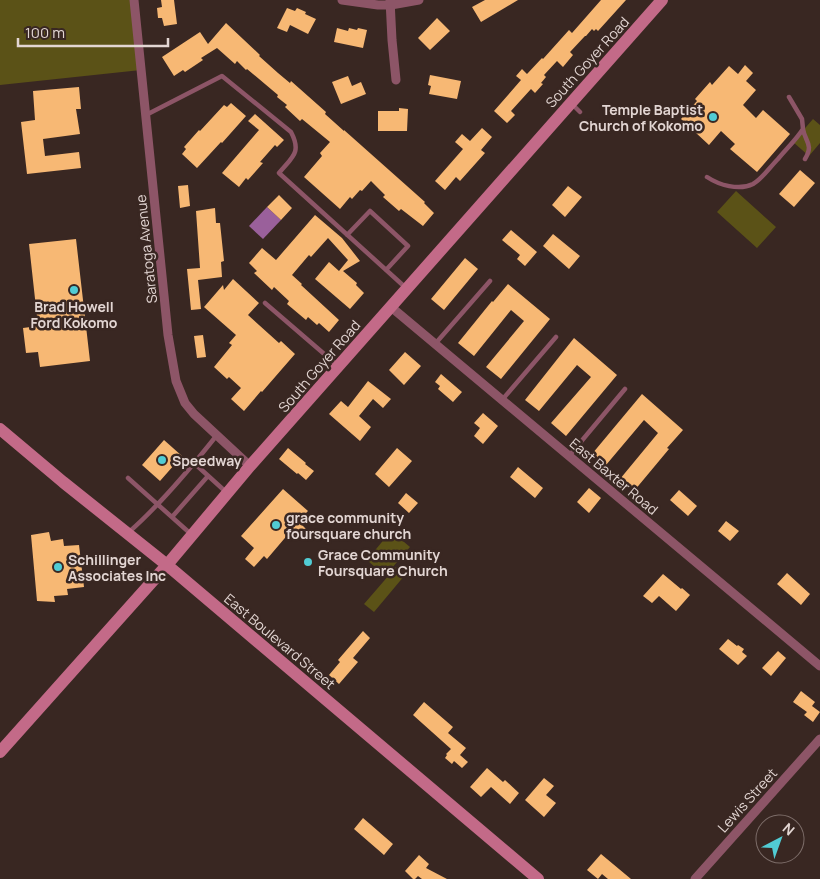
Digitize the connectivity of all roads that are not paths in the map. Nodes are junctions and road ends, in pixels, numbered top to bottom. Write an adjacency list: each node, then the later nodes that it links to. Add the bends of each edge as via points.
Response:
1 (134, 0): 8 (street, Saratoga Avenue)
2 (342, 0): 5 (street, via 378,5)
3 (418, 0): 5 (street)
4 (662, 0): 15 (street, South Goyer Road, via 575,108)
5 (391, 2): 6 (street)
6 (396, 80)
7 (789, 97): 9 (lane, via 802,119)
8 (146, 115): 12 (lane, via 222,76 291,132 296,142 295,154 279,173); 24 (street, Saratoga Avenue, via 168,335 176,381 185,403)
9 (803, 128): 10 (lane, via 810,146); 11 (lane, via 753,184 729,186)
10 (805, 159)
11 (707, 177)
12 (347, 235): 13 (lane); 13 (lane, via 370,211 408,246)
13 (386, 270): 15 (lane)
14 (490, 281): 19 (lane)
15 (407, 288): 17 (street, South Goyer Road)
16 (265, 303): 20 (lane)
17 (391, 307): 19 (street, East Baxter Road); 20 (street, South Goyer Road)
18 (556, 336): 22 (lane)
19 (435, 344): 22 (street, East Baxter Road)
20 (338, 366): 27 (street, South Goyer Road)
21 (625, 389): 25 (lane)
22 (502, 400): 25 (street, East Baxter Road)
23 (0, 429): 33 (street, East Boulevard Street)
24 (217, 435): 26 (lane); 27 (street, Saratoga Avenue)
25 (569, 456): 36 (street, East Baxter Road)
26 (194, 463): 28 (lane); 31 (lane)
27 (250, 466): 30 (street, South Goyer Road)
28 (208, 476): 30 (lane); 32 (lane)
29 (128, 478): 31 (lane)
30 (227, 493): 34 (street, South Goyer Road)
31 (158, 504): 32 (lane); 33 (lane)
32 (172, 517): 34 (lane)
33 (128, 533): 35 (street, East Boulevard Street)
34 (192, 535): 35 (street, South Goyer Road)
35 (167, 565): 38 (street, South Goyer Road); 39 (street, East Boulevard Street)
36 (820, 666)
37 (820, 739): 40 (street, Lewis Street)
38 (0, 752)
39 (538, 879)
40 (695, 879)

